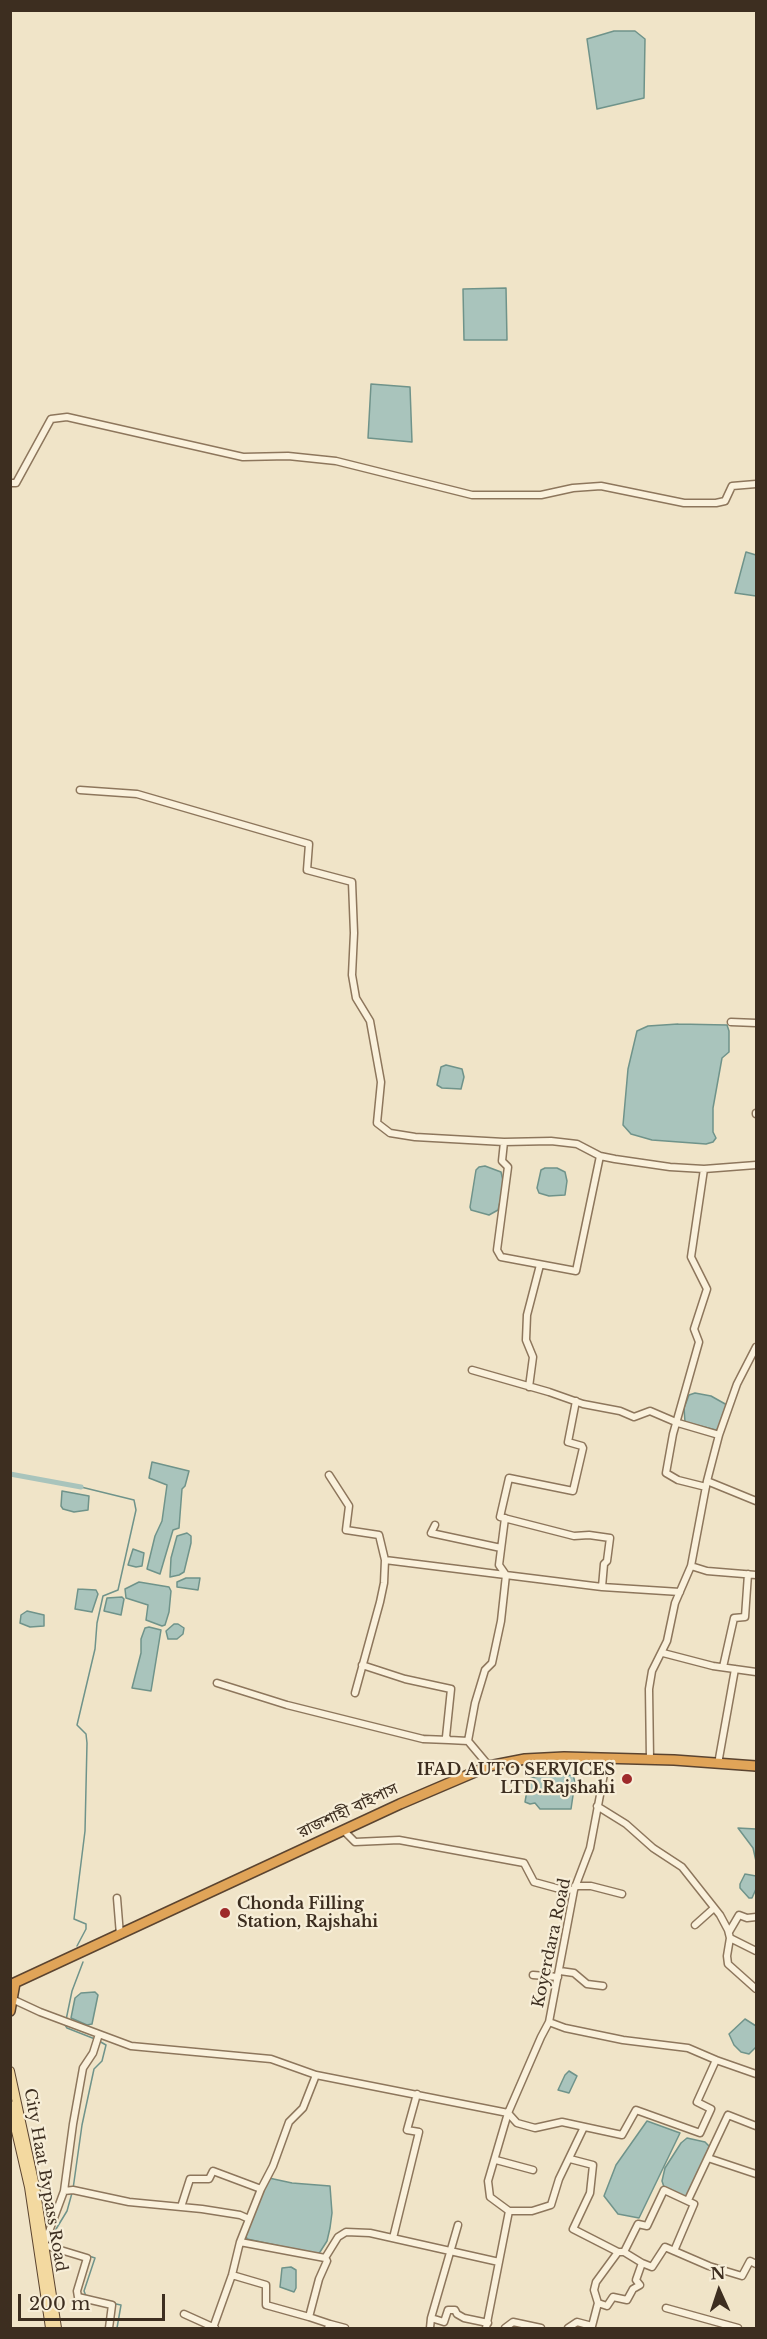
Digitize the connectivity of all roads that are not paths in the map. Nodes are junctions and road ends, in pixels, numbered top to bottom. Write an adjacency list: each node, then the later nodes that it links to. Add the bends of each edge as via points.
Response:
1 (10, 483): 2 (street, via 16,483 51,419 67,417 243,457 336,461 472,495 541,495 601,486 684,503 716,503 725,501 732,486)
2 (756, 484)
3 (80, 790): 6 (street, via 137,794 309,844 307,870 352,882 352,975 356,998 370,1021 381,1082 377,1123 390,1133 415,1137)
4 (731, 1022): 5 (street)
5 (756, 1023)
6 (504, 1142): 7 (street, via 577,1144); 10 (street, via 502,1161 508,1167 497,1250 501,1257)
7 (600, 1156): 9 (street); 10 (street, via 576,1271)
8 (756, 1165): 9 (street)
9 (704, 1169): 15 (street, via 692,1257 707,1289 694,1329 699,1342)
10 (540, 1265): 13 (street, via 526,1315 526,1340 533,1357)
11 (756, 1347): 16 (street, via 737,1384)
12 (472, 1370): 13 (street)
13 (529, 1387): 14 (street)
14 (576, 1401): 15 (street, via 634,1417 650,1411); 20 (street, via 568,1442 583,1448 573,1491 509,1478 500,1517)
15 (678, 1423): 16 (street); 18 (street, via 666,1473 678,1480)
16 (719, 1436): 18 (street)
17 (329, 1475): 23 (street, via 349,1506 346,1530 379,1535)
18 (706, 1484): 19 (street); 24 (street)
19 (756, 1501)
20 (505, 1518): 22 (street); 28 (street, via 574,1536 610,1538)
21 (435, 1525): 22 (street, via 431,1533)
22 (501, 1548): 26 (street, via 499,1565)
23 (384, 1560): 26 (street); 31 (street, via 384,1583)
24 (691, 1566): 25 (street); 29 (street)
25 (748, 1574): 27 (street); 32 (street, via 745,1617 734,1618)
26 (506, 1575): 28 (street); 38 (street, via 492,1663 485,1670)
27 (756, 1575)
28 (602, 1587): 29 (street)
29 (680, 1592): 30 (street)
30 (663, 1653): 32 (street); 40 (street, via 652,1671 649,1689)
31 (362, 1665): 36 (street); 37 (street, via 451,1689 446,1737)
32 (723, 1668): 33 (street)
33 (735, 1669): 34 (street); 41 (street)
34 (756, 1672)
35 (217, 1683): 37 (street, via 423,1739)
36 (355, 1693)
37 (449, 1740): 38 (street)
38 (468, 1741): 42 (street)
39 (607, 1758): 40 (highway, রাজশাহী বাইপাস); 42 (highway, রাজশাহী বাইপাস, via 525,1759); 44 (street, Koyerdara Road)
40 (650, 1760): 41 (highway, রাজশাহী বাইপাস)
41 (718, 1764): 43 (highway, রাজশাহী বাইপাস)
42 (489, 1766): 45 (highway, রাজশাহী বাইপাস)
43 (756, 1766)
44 (597, 1806): 46 (street, Koyerdara Road, via 590,1848); 49 (street, via 678,1863)
45 (342, 1830): 46 (street, via 355,1842 399,1840 524,1863 534,1882); 52 (highway, রাজশাহী বাইপাস)
46 (575, 1888): 47 (street, via 591,1886); 55 (street, Koyerdara Road)
47 (622, 1894)
48 (117, 1898): 52 (street)
49 (714, 1908): 51 (street); 53 (street)
50 (756, 1917): 53 (street, via 740,1915)
51 (695, 1924)
52 (120, 1935): 57 (highway, রাজশাহী বাইপাস)
53 (730, 1935): 54 (street); 59 (street, via 728,1964)
54 (756, 1951)
55 (559, 1974): 56 (street); 58 (street, via 574,1973 587,1984); 62 (street, Koyerdara Road)
56 (532, 1975)
57 (13, 1984): 60 (highway)
58 (603, 1986)
59 (756, 1989)
60 (12, 2000): 61 (highway); 63 (street)
61 (10, 2011)
62 (549, 2022): 64 (street, via 623,2040 688,2048); 70 (street, Koyerdara Road)
63 (99, 2034): 67 (street, via 131,2046 271,2060); 79 (street, via 83,2068)
64 (716, 2060): 66 (street); 72 (street, via 697,2102 711,2109 700,2133 636,2110 622,2135)
65 (10, 2071): 87 (main road, City Haat Bypass Road)
66 (756, 2074)
67 (316, 2076): 68 (street); 78 (street, via 303,2108 289,2122)
68 (417, 2094): 70 (street); 85 (street, via 407,2130 419,2132)
69 (10, 2105): 104 (main road, City Haat Bypass Road, via 29,2187)
70 (508, 2113): 72 (street, via 517,2123 535,2128 562,2122); 75 (street, Koyerdara Road)
71 (756, 2126): 73 (street, via 728,2115)
72 (584, 2127): 74 (street)
73 (708, 2158): 77 (street); 80 (street)
74 (570, 2159): 82 (street, via 551,2205 532,2211); 90 (street, via 593,2165 590,2193 573,2229)
75 (496, 2160): 76 (street); 82 (street, Koyerdara Road, via 488,2190 490,2197)
76 (533, 2170)
77 (756, 2174)
78 (261, 2189): 81 (street, via 213,2171 209,2179 189,2179); 83 (street)
79 (64, 2191): 81 (street); 87 (street)
80 (688, 2200): 89 (street, via 694,2204); 90 (street, via 664,2190 647,2226 638,2224)
81 (181, 2207): 83 (street)
82 (509, 2211): 92 (street)
83 (249, 2219): 86 (street)
84 (458, 2224): 88 (street)
85 (393, 2238): 88 (street); 91 (street, via 346,2232 338,2237)
86 (240, 2242): 91 (street); 95 (street)
87 (44, 2245): 105 (main road, City Haat Bypass Road); 106 (street, via 87,2258 78,2297 112,2305)
88 (451, 2251): 92 (street); 100 (street)
89 (674, 2251): 93 (street, via 665,2247 652,2266); 94 (street, via 742,2276 750,2261)
90 (621, 2252): 93 (street); 96 (street, via 596,2282)
91 (325, 2258): 99 (street)
92 (499, 2262): 102 (street)
93 (642, 2263): 96 (street, via 636,2280 640,2285 627,2300 613,2297 607,2306)
94 (756, 2264)
95 (232, 2275): 99 (street, via 266,2285 266,2305); 107 (street)
96 (598, 2303): 103 (street)
97 (666, 2308): 113 (street)
98 (184, 2314): 107 (street)
99 (309, 2317): 101 (street)
100 (431, 2318): 102 (street, via 444,2322 448,2310 455,2310 464,2318); 109 (street)
101 (329, 2326): 108 (street)
102 (487, 2326)
103 (595, 2327): 112 (street, via 577,2322)
104 (50, 2328)
105 (57, 2328)
106 (109, 2328)
107 (214, 2328)
108 (345, 2328)
109 (430, 2328)
110 (505, 2328): 111 (street, via 513,2322)
111 (541, 2328)
112 (568, 2328)
113 (738, 2328)

